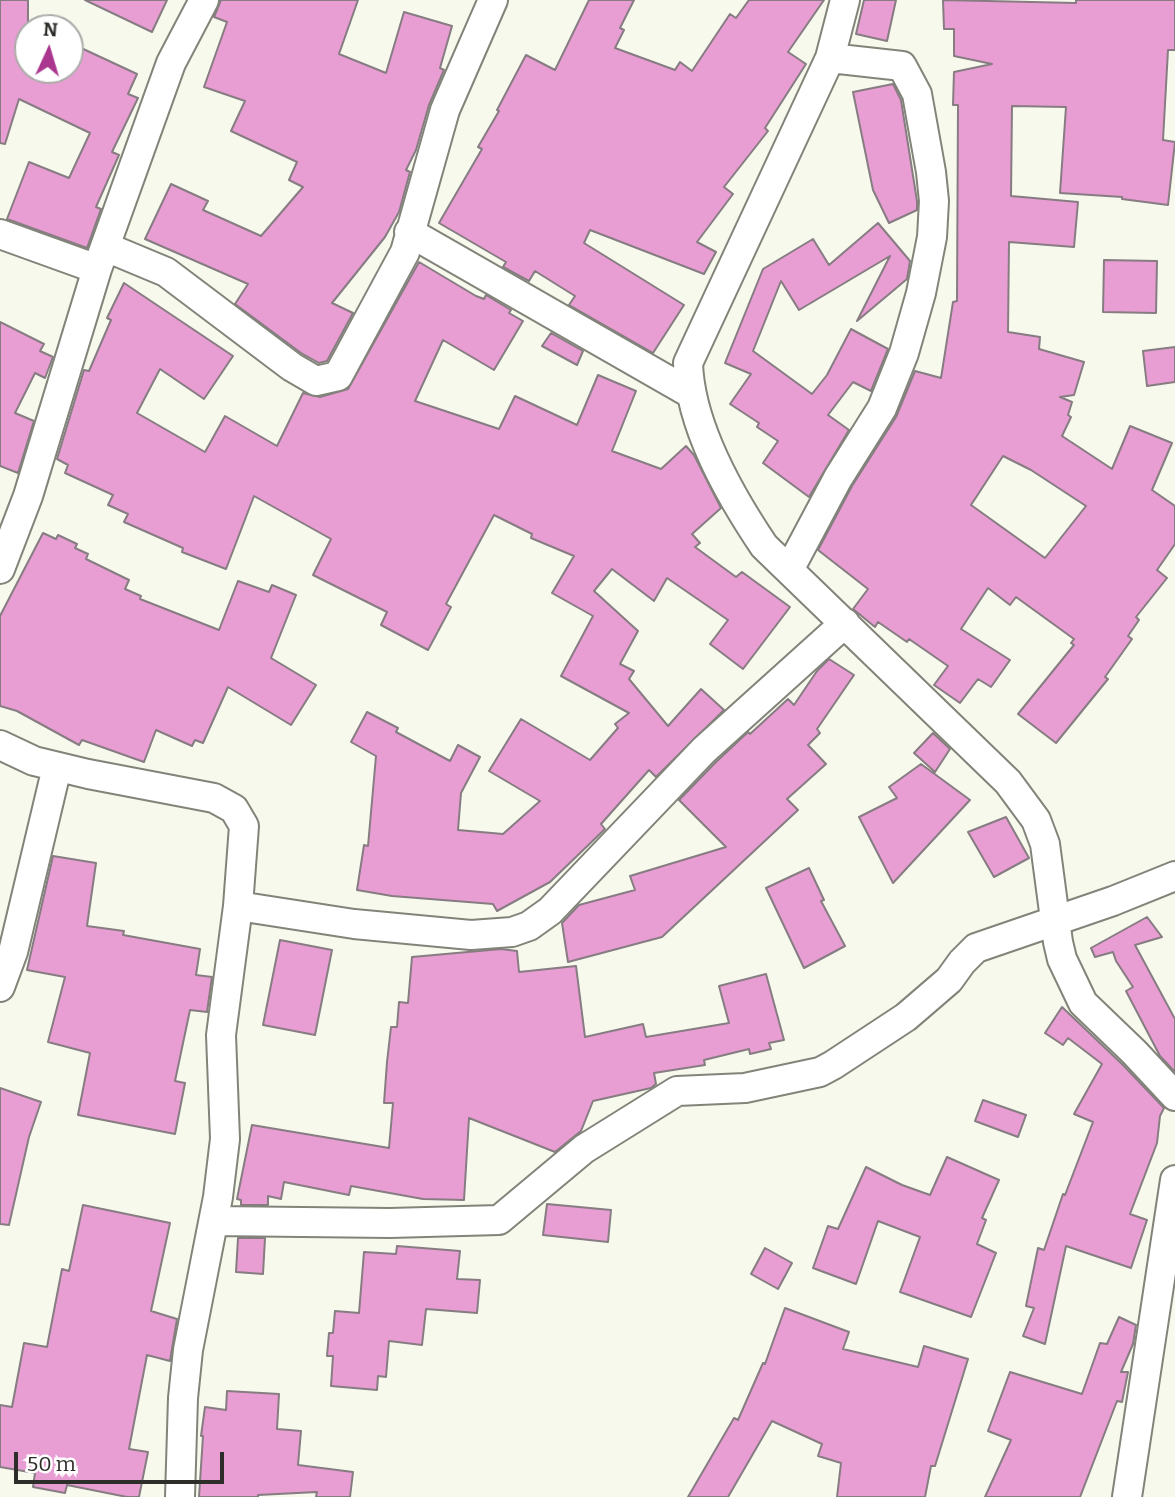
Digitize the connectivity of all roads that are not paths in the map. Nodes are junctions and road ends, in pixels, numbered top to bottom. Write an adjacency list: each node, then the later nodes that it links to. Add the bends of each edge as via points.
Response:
1 (204, 0): 7 (street, via 171,63)
2 (493, 0): 5 (street, via 445,110)
3 (845, 0): 4 (street)
4 (830, 58): 8 (street, via 688,363); 10 (street, via 902,66 917,94 931,172 932,237 904,353 883,408 838,478)
5 (409, 233): 7 (street, via 405,252 338,376 316,381 166,272); 8 (street)
6 (0, 234): 7 (street)
7 (102, 258): 9 (street, via 28,496)
8 (691, 393): 10 (street, via 701,429 743,515 764,546)
9 (0, 569)
10 (789, 570): 11 (street)
11 (845, 623): 15 (street, via 704,750 550,911 529,926 504,934 471,935 354,925); 16 (street, via 1009,782 1036,820 1045,845)
12 (0, 745): 13 (street)
13 (57, 767): 15 (street, via 214,798 234,809 244,826); 17 (street, via 13,952)
14 (1175, 876): 16 (street)
15 (239, 906): 20 (street, via 221,1035 225,1139)
16 (1056, 920): 18 (street, via 1062,959 1083,1003); 20 (street, via 976,948 949,980 906,1017 820,1072 745,1088 677,1091 584,1149 499,1220)
17 (0, 987)
18 (1175, 1096)
19 (1175, 1180): 22 (street)
20 (214, 1221): 21 (street, via 186,1374)
21 (180, 1497)
22 (1127, 1497)

